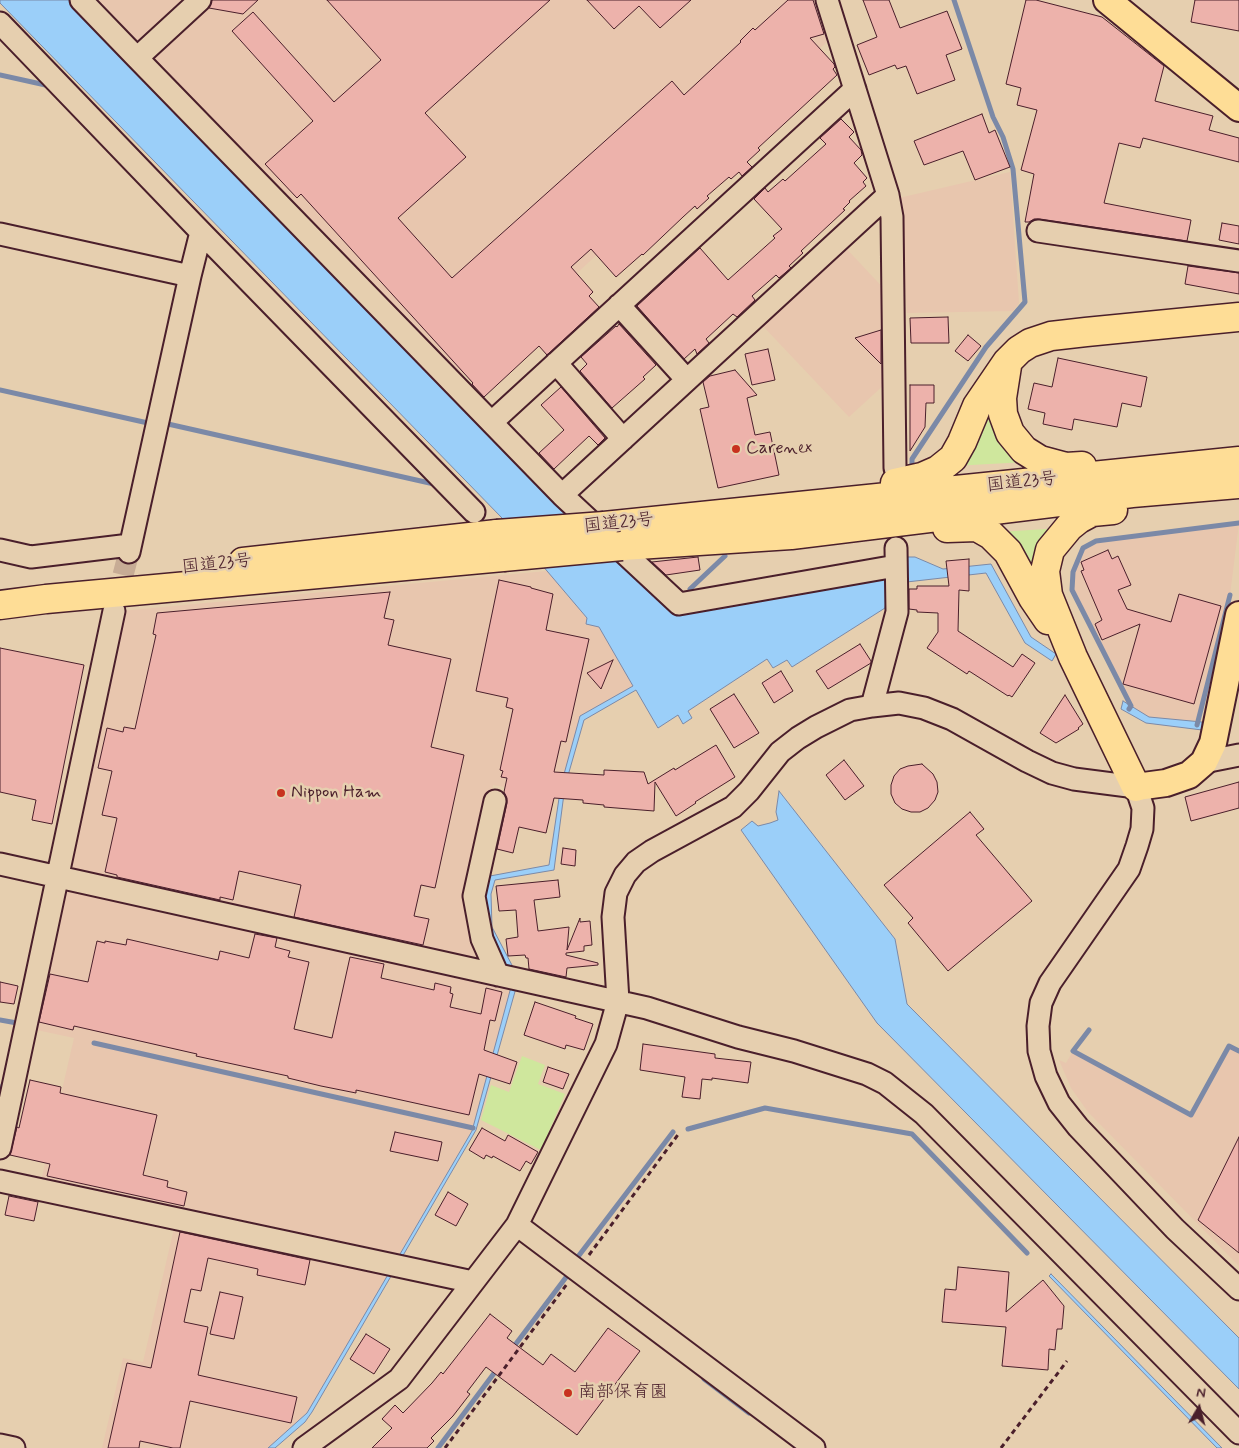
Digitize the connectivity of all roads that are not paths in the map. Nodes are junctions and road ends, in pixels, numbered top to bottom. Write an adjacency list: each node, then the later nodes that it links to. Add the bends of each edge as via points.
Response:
1 (81, 0): 6 (street)
2 (200, 0): 6 (street)
3 (827, 0): 7 (street)
4 (1107, 0): 8 (main road)
5 (0, 23): 11 (street)
6 (137, 58): 20 (street)
7 (855, 89): 9 (street); 15 (street)
8 (1239, 108)
9 (888, 195): 19 (street); 24 (street, via 892,217)
10 (1038, 231): 13 (street)
11 (201, 232): 14 (street); 28 (street)
12 (0, 234): 14 (street)
13 (1239, 261)
14 (190, 276): 31 (street, via 129,549 31,557)
15 (619, 305): 18 (street); 19 (street)
16 (1239, 317): 17 (highway, via 1051,336 1030,343)
17 (1007, 362): 23 (highway, via 1003,414 1010,432 1024,450 1040,460 1066,467 1138,462); 27 (highway, via 977,406 953,458 938,470 922,477)
18 (556, 363): 20 (street); 21 (street)
19 (687, 380): 21 (street)
20 (492, 422): 26 (street)
21 (623, 439): 26 (street)
22 (1239, 461): 23 (highway, 国道23号)
23 (1202, 464): 27 (highway, 国道23号)
24 (895, 468)
25 (1239, 484): 29 (highway, 国道23号); 36 (highway, via 1182,501 1092,512 1069,527 1050,550 1045,572 1048,595)
26 (562, 494): 37 (street, via 680,604 896,569 897,612)
27 (786, 507): 30 (highway, 国道23号, bridge, via 604,526)
28 (474, 512)
29 (791, 535): 30 (highway, 国道23号, bridge, via 622,546); 36 (highway, via 977,527 991,535 1008,552)
30 (500, 546): 32 (highway, 国道23号); 33 (highway, 国道23号)
31 (0, 550)
32 (0, 588)
33 (0, 605)
34 (114, 611): 43 (street)
35 (1239, 615): 39 (main road, via 1214,743)
36 (1073, 656): 40 (highway)
37 (872, 706): 40 (street, via 900,703 924,708 952,719 1052,773); 45 (street, via 850,710 798,738 780,752 733,807 636,862 616,893 613,917)
38 (1239, 755): 39 (street)
39 (1204, 762): 40 (main road, via 1189,775 1166,783)
40 (1136, 787): 50 (street, via 1143,808 1142,829 1129,869 1050,983 1041,1003 1039,1051 1046,1076 1078,1127 1175,1230)
41 (495, 801): 44 (street, via 474,896 482,939)
42 (0, 864): 43 (street)
43 (57, 877): 44 (street); 46 (street)
44 (507, 977): 45 (street)
45 (618, 1001): 48 (street, via 606,1044); 51 (street, via 820,1058 885,1083 924,1114)
46 (0, 1148)
47 (0, 1181): 49 (street)
48 (517, 1225): 49 (street); 55 (street)
49 (473, 1282): 54 (street, via 398,1379)
50 (1239, 1289)
51 (1239, 1433)
52 (0, 1444): 53 (street)
53 (14, 1448)
54 (304, 1448)
55 (814, 1448)

